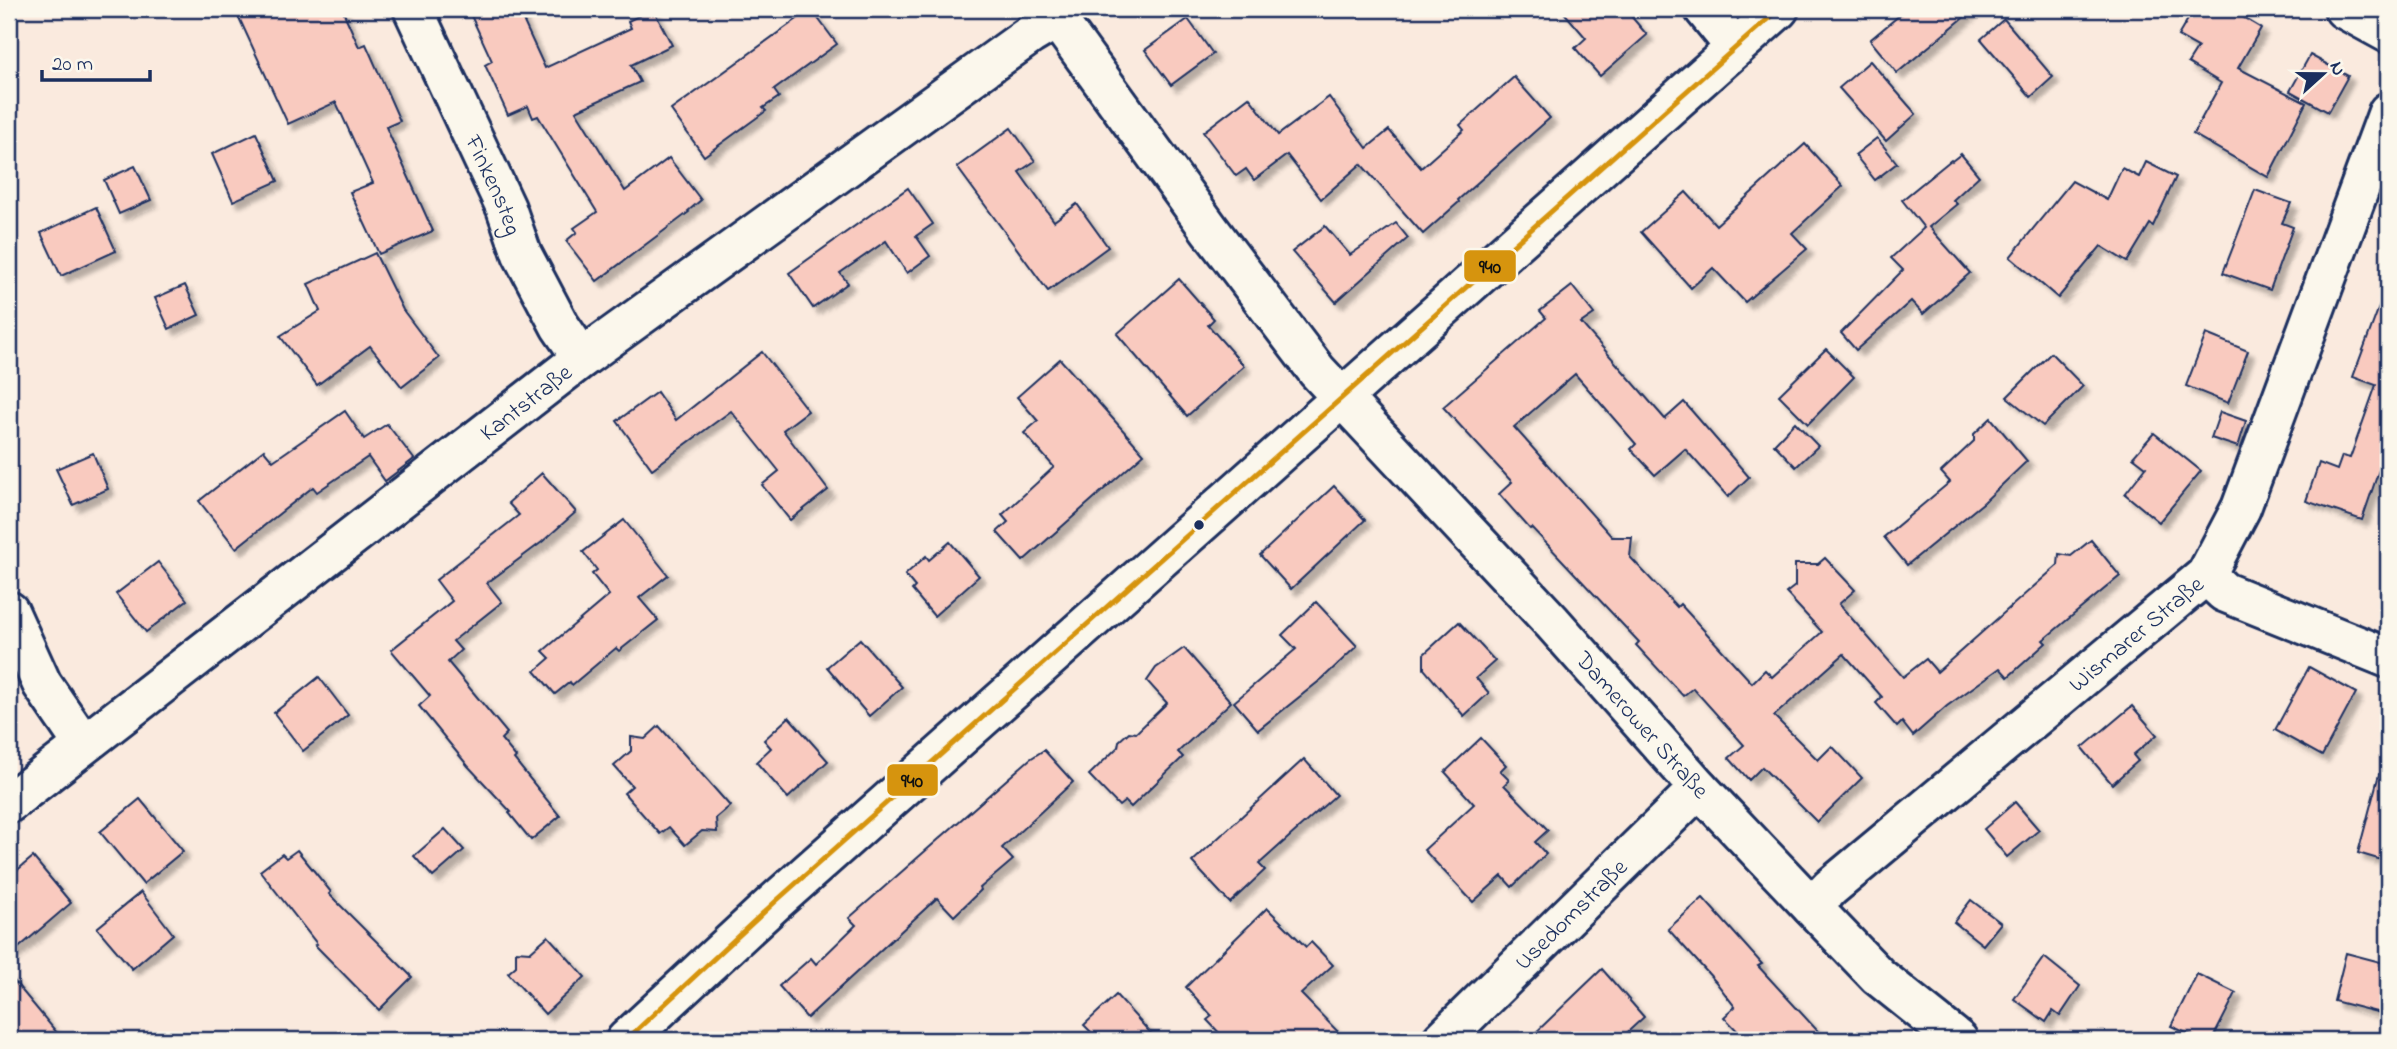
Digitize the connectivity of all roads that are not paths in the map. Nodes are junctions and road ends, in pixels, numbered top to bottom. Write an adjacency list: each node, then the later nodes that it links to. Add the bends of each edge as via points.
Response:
1 (413, 9): 9 (street, Finkensteg, via 506,208 522,254)
2 (1704, 9): 7 (street)
3 (1779, 9): 7 (street)
4 (2344, 9): 6 (street)
5 (1055, 14): 9 (street, Kantstraße); 10 (street, Damerower Straße, via 1219,241)
6 (2388, 33)
7 (1735, 47): 10 (street)
8 (2388, 112): 11 (street, Wismarer Straße, via 2241,508)
9 (582, 358): 14 (street, Kantstraße)
10 (1341, 397): 15 (street, Damerower Straße, via 1552,622); 18 (street)
11 (2206, 575): 13 (street, via 2224,592); 17 (street, Wismarer Straße)
12 (9, 611): 14 (street, via 42,684)
13 (2388, 658)
14 (83, 744): 16 (street, Kantstraße)
15 (1699, 788): 17 (street, Damerower Straße); 19 (street, Usedomstraße)
16 (9, 803)
17 (1812, 907): 20 (street, Damerower Straße, via 1878,976)
18 (626, 1040)
19 (1442, 1040)
20 (1958, 1040)

